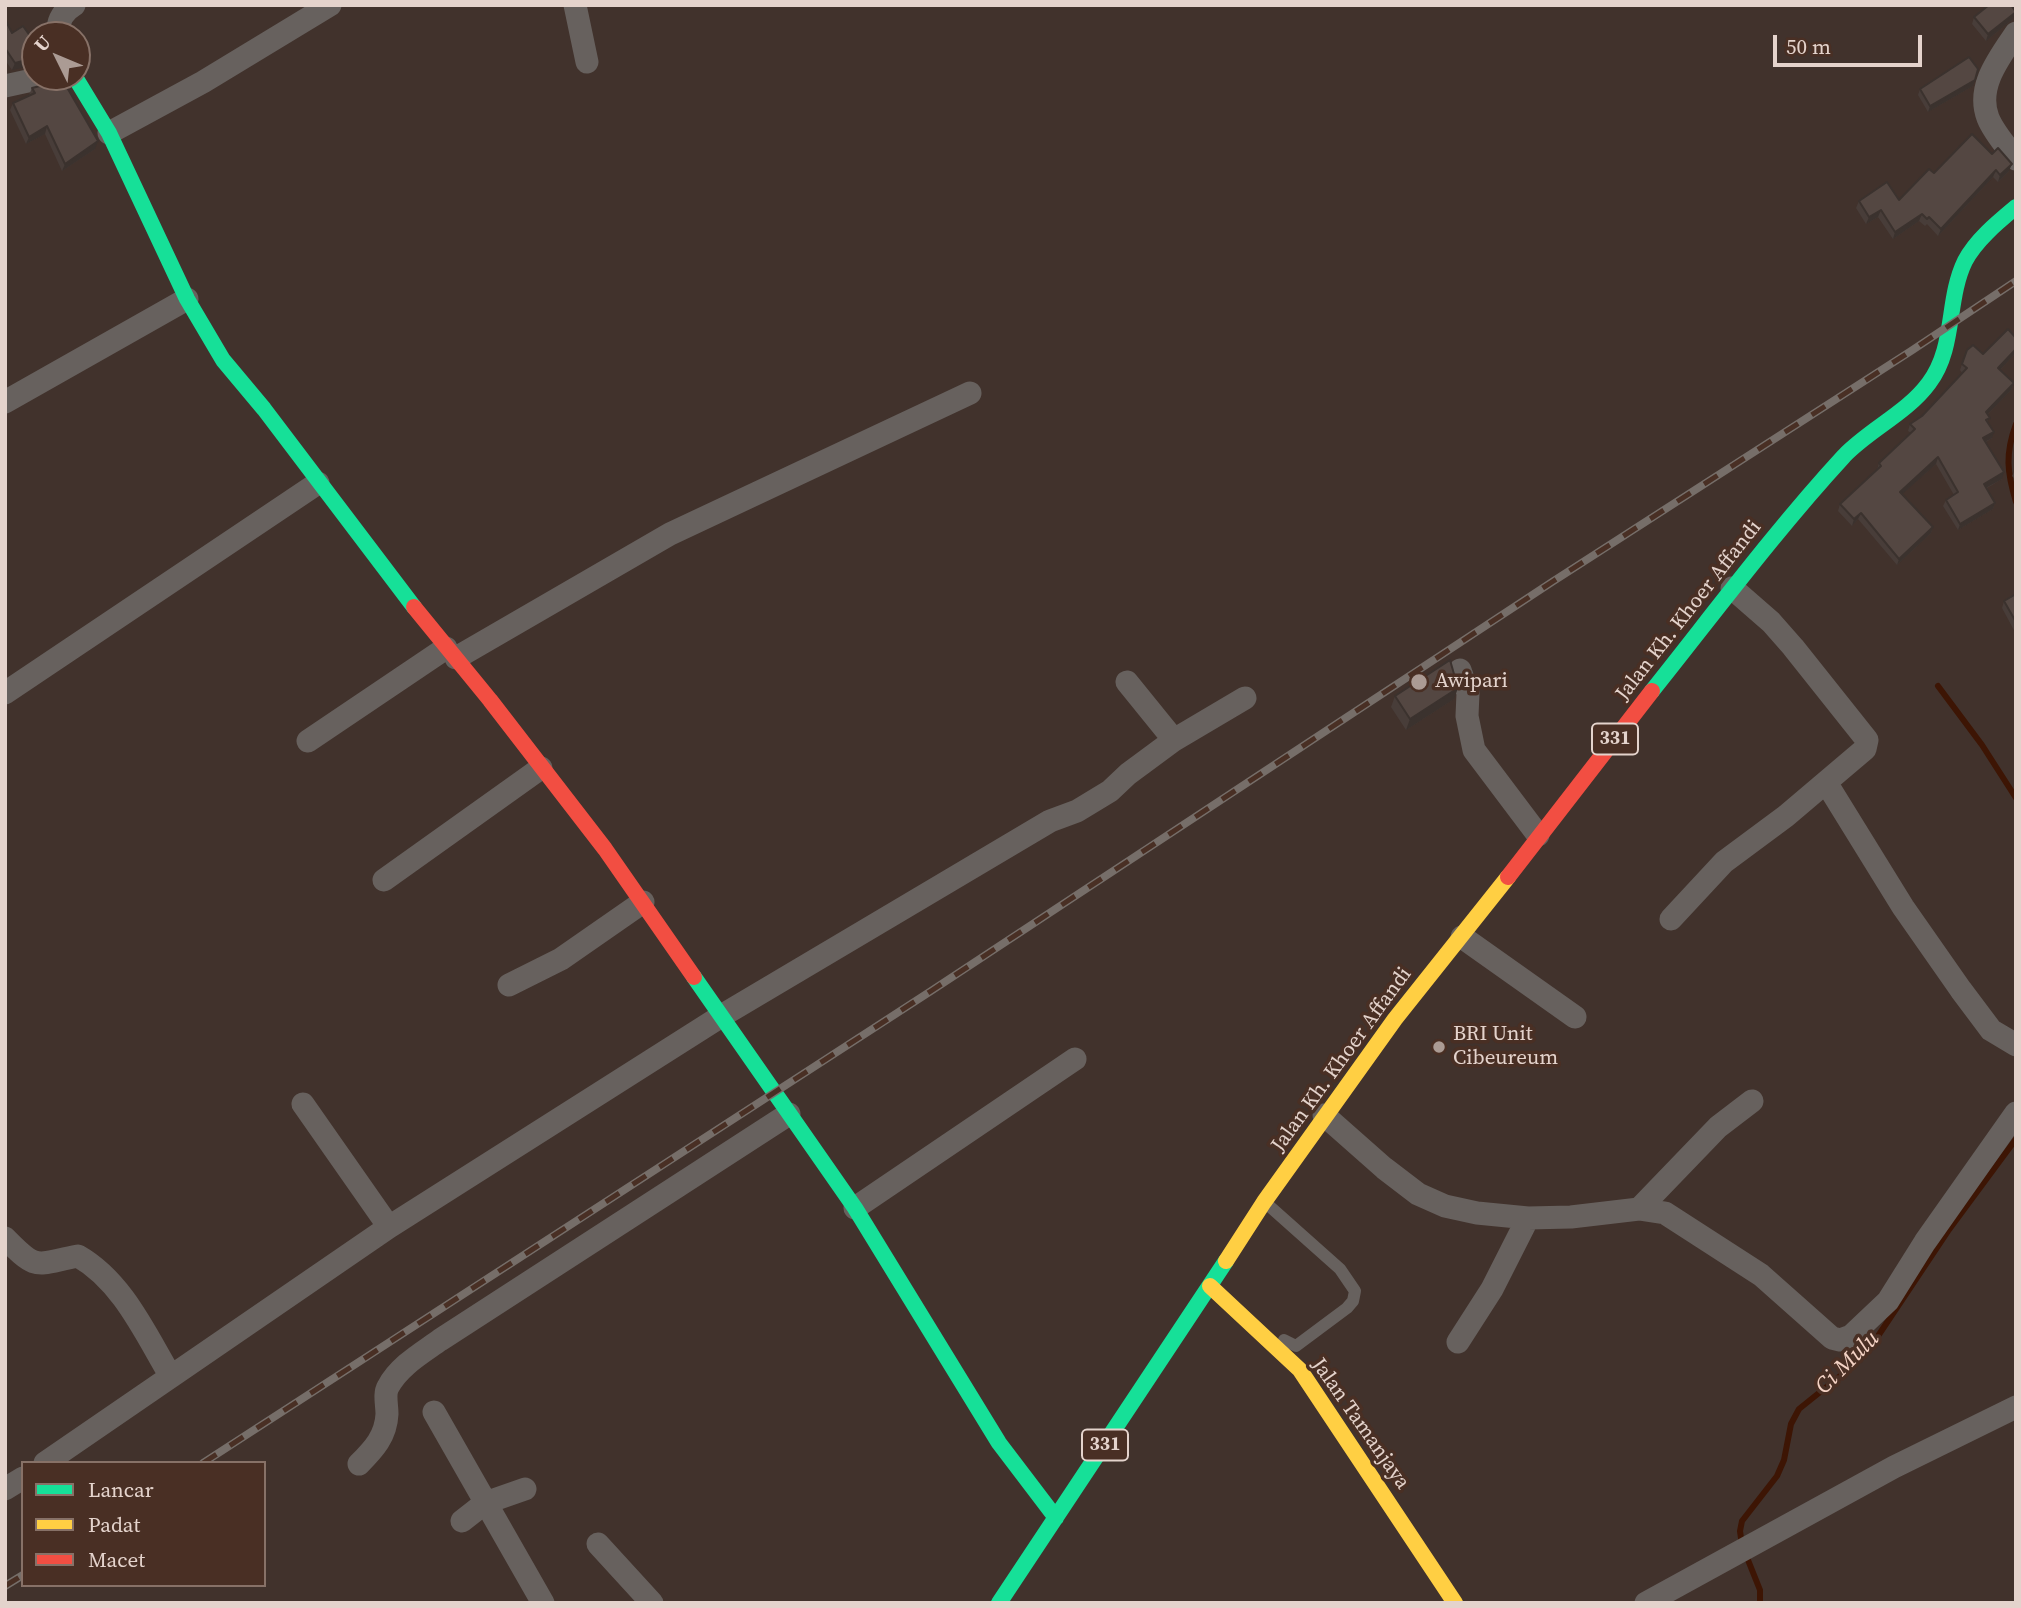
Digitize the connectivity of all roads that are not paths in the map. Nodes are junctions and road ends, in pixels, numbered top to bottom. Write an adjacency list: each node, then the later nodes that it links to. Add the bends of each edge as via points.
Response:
1 (74, 5): 4 (street)
2 (330, 5): 8 (street)
3 (575, 5): 6 (street)
4 (59, 21)
5 (2016, 33): 9 (street, via 1992,71 1985,103 1988,119)
6 (587, 62)
7 (84, 91): 8 (street)
8 (109, 133): 11 (street)
9 (2016, 159)
10 (2016, 206): 15 (street, Jalan Kh. Khoer Affandi / 331, via 1966,260 1944,355 1929,383 1827,472)
11 (187, 299): 13 (street); 14 (street, via 223,360)
12 (970, 393): 16 (street, via 670,534)
13 (5, 402)
14 (318, 483): 16 (street); 19 (street)
15 (1732, 588): 24 (street, via 1771,622 1867,740 1865,749); 25 (street, Jalan Kh. Khoer Affandi / 331)
16 (451, 653): 22 (street); 23 (street)
17 (1460, 670): 25 (street, via 1468,693 1474,750)
18 (1126, 682): 21 (street)
19 (5, 693)
20 (1245, 698): 21 (street)
21 (1174, 740): 32 (street, via 1110,791 1050,821)
22 (308, 741)
23 (541, 768): 26 (street); 27 (street)
24 (1827, 784): 28 (street, via 1724,862); 33 (street, via 1986,1024)
25 (1538, 835): 29 (street, Jalan Kh. Khoer Affandi / 331)
26 (384, 880)
27 (643, 902): 30 (street, via 561,959); 32 (street)
28 (1671, 919)
29 (1462, 937): 31 (street); 39 (street, Jalan Kh. Khoer Affandi / 331)
30 (509, 985)
31 (1576, 1017)
32 (728, 1025): 37 (street); 44 (street)
33 (2011, 1043)
34 (1075, 1059): 41 (street)
35 (1752, 1101): 42 (street, via 1718,1127)
36 (303, 1104): 44 (street)
37 (785, 1109): 41 (street); 52 (street, via 408,1363 387,1389 387,1416 377,1446)
38 (2016, 1113): 42 (street, via 1888,1301 1851,1336 1840,1340 1740,1260 1665,1213)
39 (1324, 1115): 40 (street, Jalan Kh. Khoer Affandi / 331); 43 (street, via 1418,1194 1478,1213)
40 (1264, 1202): 46 (street, Jalan Kh. Khoer Affandi / 331); 46 (lane, via 1340,1269 1352,1284 1353,1301 1296,1346 1286,1343)
41 (855, 1208): 57 (street, via 999,1443)
42 (1639, 1209): 43 (street)
43 (1528, 1217): 47 (street, via 1492,1289)
44 (389, 1227): 48 (street)
45 (5, 1238): 48 (street, via 32,1262 78,1256 96,1268 122,1296)
46 (1214, 1280): 57 (street, 331); 63 (street, Jalan Tamanjaya, via 1300,1370)
47 (1458, 1342)
48 (170, 1375): 51 (street)
49 (2016, 1407): 64 (street, via 1894,1467)
50 (434, 1412): 56 (street)
51 (48, 1461)
52 (359, 1464)
53 (21, 1479): 54 (street)
54 (5, 1489)
55 (525, 1489): 56 (street)
56 (485, 1503): 58 (street); 60 (street)
57 (1056, 1518): 62 (street, 331)
58 (462, 1521)
59 (598, 1544): 61 (street)
60 (543, 1603)
61 (652, 1603)
62 (999, 1603)
63 (1455, 1603)
64 (1646, 1603)

